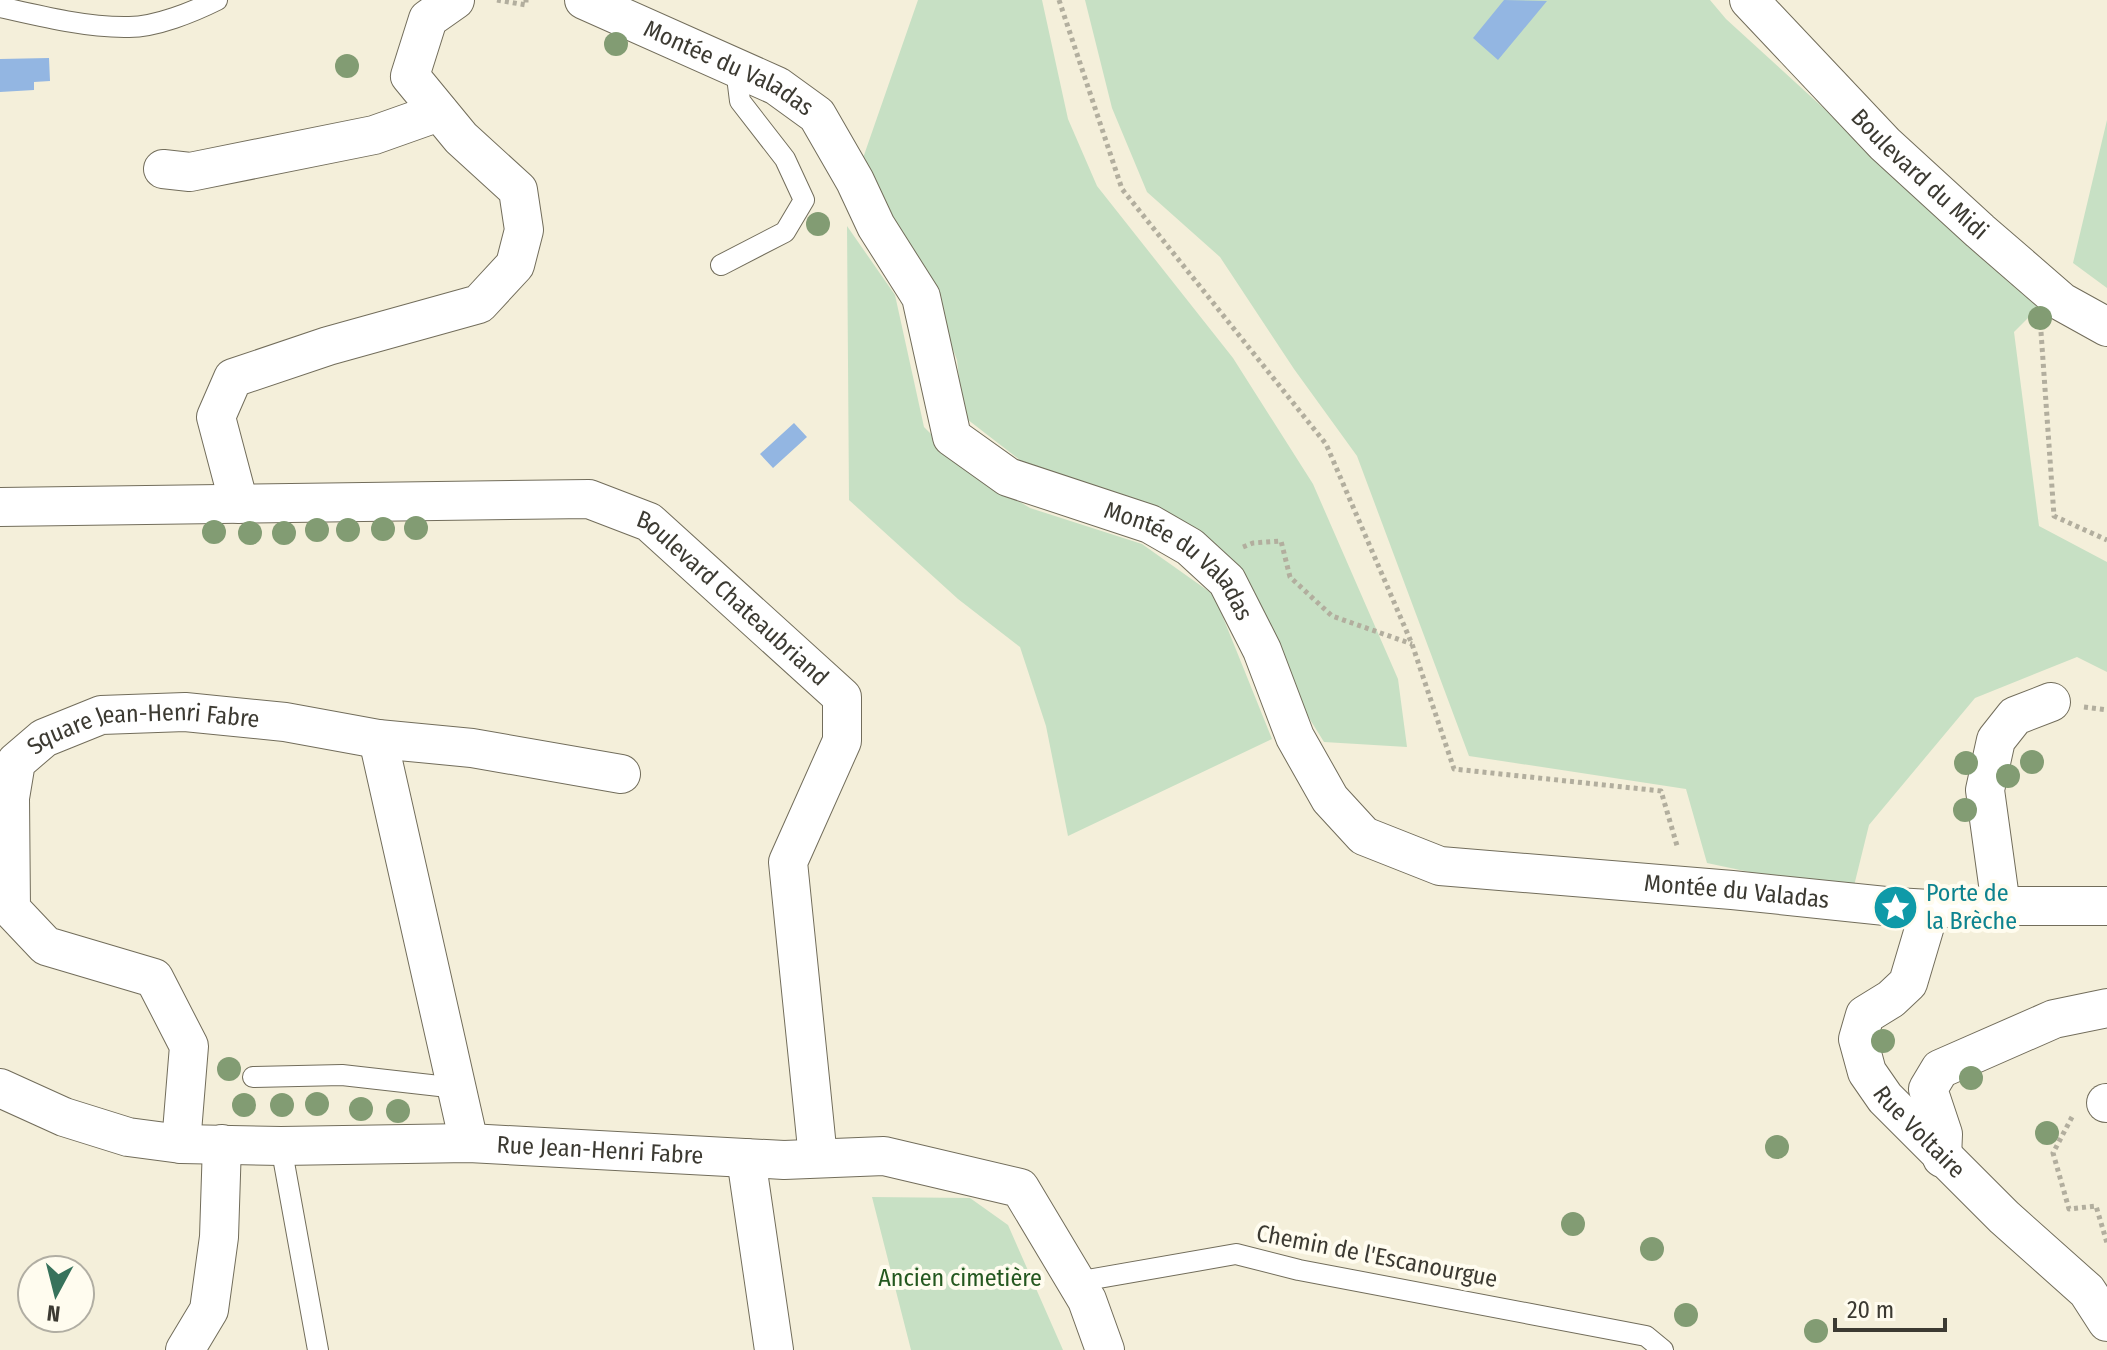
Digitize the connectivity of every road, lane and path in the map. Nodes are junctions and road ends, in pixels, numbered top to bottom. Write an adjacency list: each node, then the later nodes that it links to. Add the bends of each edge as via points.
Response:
1 (217, 0): 8 (lane, via 190,13 130,27)
2 (455, 0): 10 (street, via 428,19 410,76)
3 (497, 0): 4 (path, via 526,5)
4 (526, 0)
5 (584, 0): 9 (street, Montée du Valadas)
6 (1059, 0): 19 (path, via 1122,189 1326,444)
7 (1749, 0): 13 (street, Boulevard du Midi, via 1885,144)
8 (0, 7)
9 (736, 69): 12 (lane, via 740,101 785,159 804,200 785,232); 18 (street, Montée du Valadas, via 777,86 817,115 921,297 952,437 1008,477 1150,524)
10 (439, 112): 11 (street, via 374,135 190,172); 15 (street, via 518,190 524,230 515,265 479,304 233,378 216,417)
11 (163, 169)
12 (721, 265)
13 (2062, 302): 14 (street, Boulevard du Midi); 17 (path, via 2041,331 2054,516)
14 (2107, 327)
15 (239, 504): 16 (street, Boulevard Chateaubriand); 37 (street, Boulevard Chateaubriand, via 589,499 649,522 842,697 842,741 788,862)
16 (0, 507)
17 (2107, 540)
18 (1208, 564): 19 (path, via 1253,543 1281,541 1290,577 1332,616); 23 (street, Montée du Valadas, via 1227,581 1262,650 1295,737 1330,799 1364,836 1440,866)
19 (1412, 644): 23 (path, via 1454,769 1661,791)
20 (2051, 702): 24 (street, via 2015,716 1996,740 1985,790)
21 (378, 739): 22 (street, Square Jean-Henri Fabre, via 472,748); 30 (street); 33 (street, Square Jean-Henri Fabre, via 185,712 101,715 44,738 16,762 10,798 11,909 46,946 154,978 189,1046)
22 (621, 774)
23 (1690, 886): 26 (street, Montée du Valadas)
24 (2001, 906): 25 (street, Montée du Valadas); 26 (street, Montée du Valadas)
25 (2107, 906)
26 (1912, 908): 38 (street, Rue Voltaire, via 1908,983 1865,1015 1858,1039 1867,1072 1885,1098)
27 (2107, 1008): 38 (street, via 2054,1019 1940,1069 1928,1089 1943,1134)
28 (253, 1077): 30 (lane, via 342,1075)
29 (0, 1088): 33 (street, Rue Jean-Henri Fabre, via 64,1117 128,1137)
30 (457, 1088): 32 (street)
31 (2106, 1103): 39 (path, via 2074,1113 2053,1153 2069,1209 2096,1206)
32 (469, 1143): 35 (street, Rue Jean-Henri Fabre); 36 (street, Rue Jean-Henri Fabre)
33 (181, 1144): 34 (street, Rue Jean-Henri Fabre)
34 (222, 1144): 35 (street, Rue Jean-Henri Fabre); 42 (street, via 219,1237 209,1310)
35 (281, 1146): 43 (lane)
36 (746, 1158): 37 (street, Rue Jean-Henri Fabre); 44 (street)
37 (818, 1158): 40 (street, Rue Jean-Henri Fabre, via 884,1156 1020,1188)
38 (1942, 1158): 41 (street, Rue Voltaire, via 2087,1291)
39 (2107, 1243)
40 (1076, 1282): 45 (street, Rue Jean-Henri Fabre); 46 (lane, Chemin de l'Escanourgue, via 1236,1254 1646,1336)
41 (2107, 1322)
42 (185, 1350)
43 (318, 1350)
44 (774, 1350)
45 (1105, 1350)
46 (1663, 1350)

